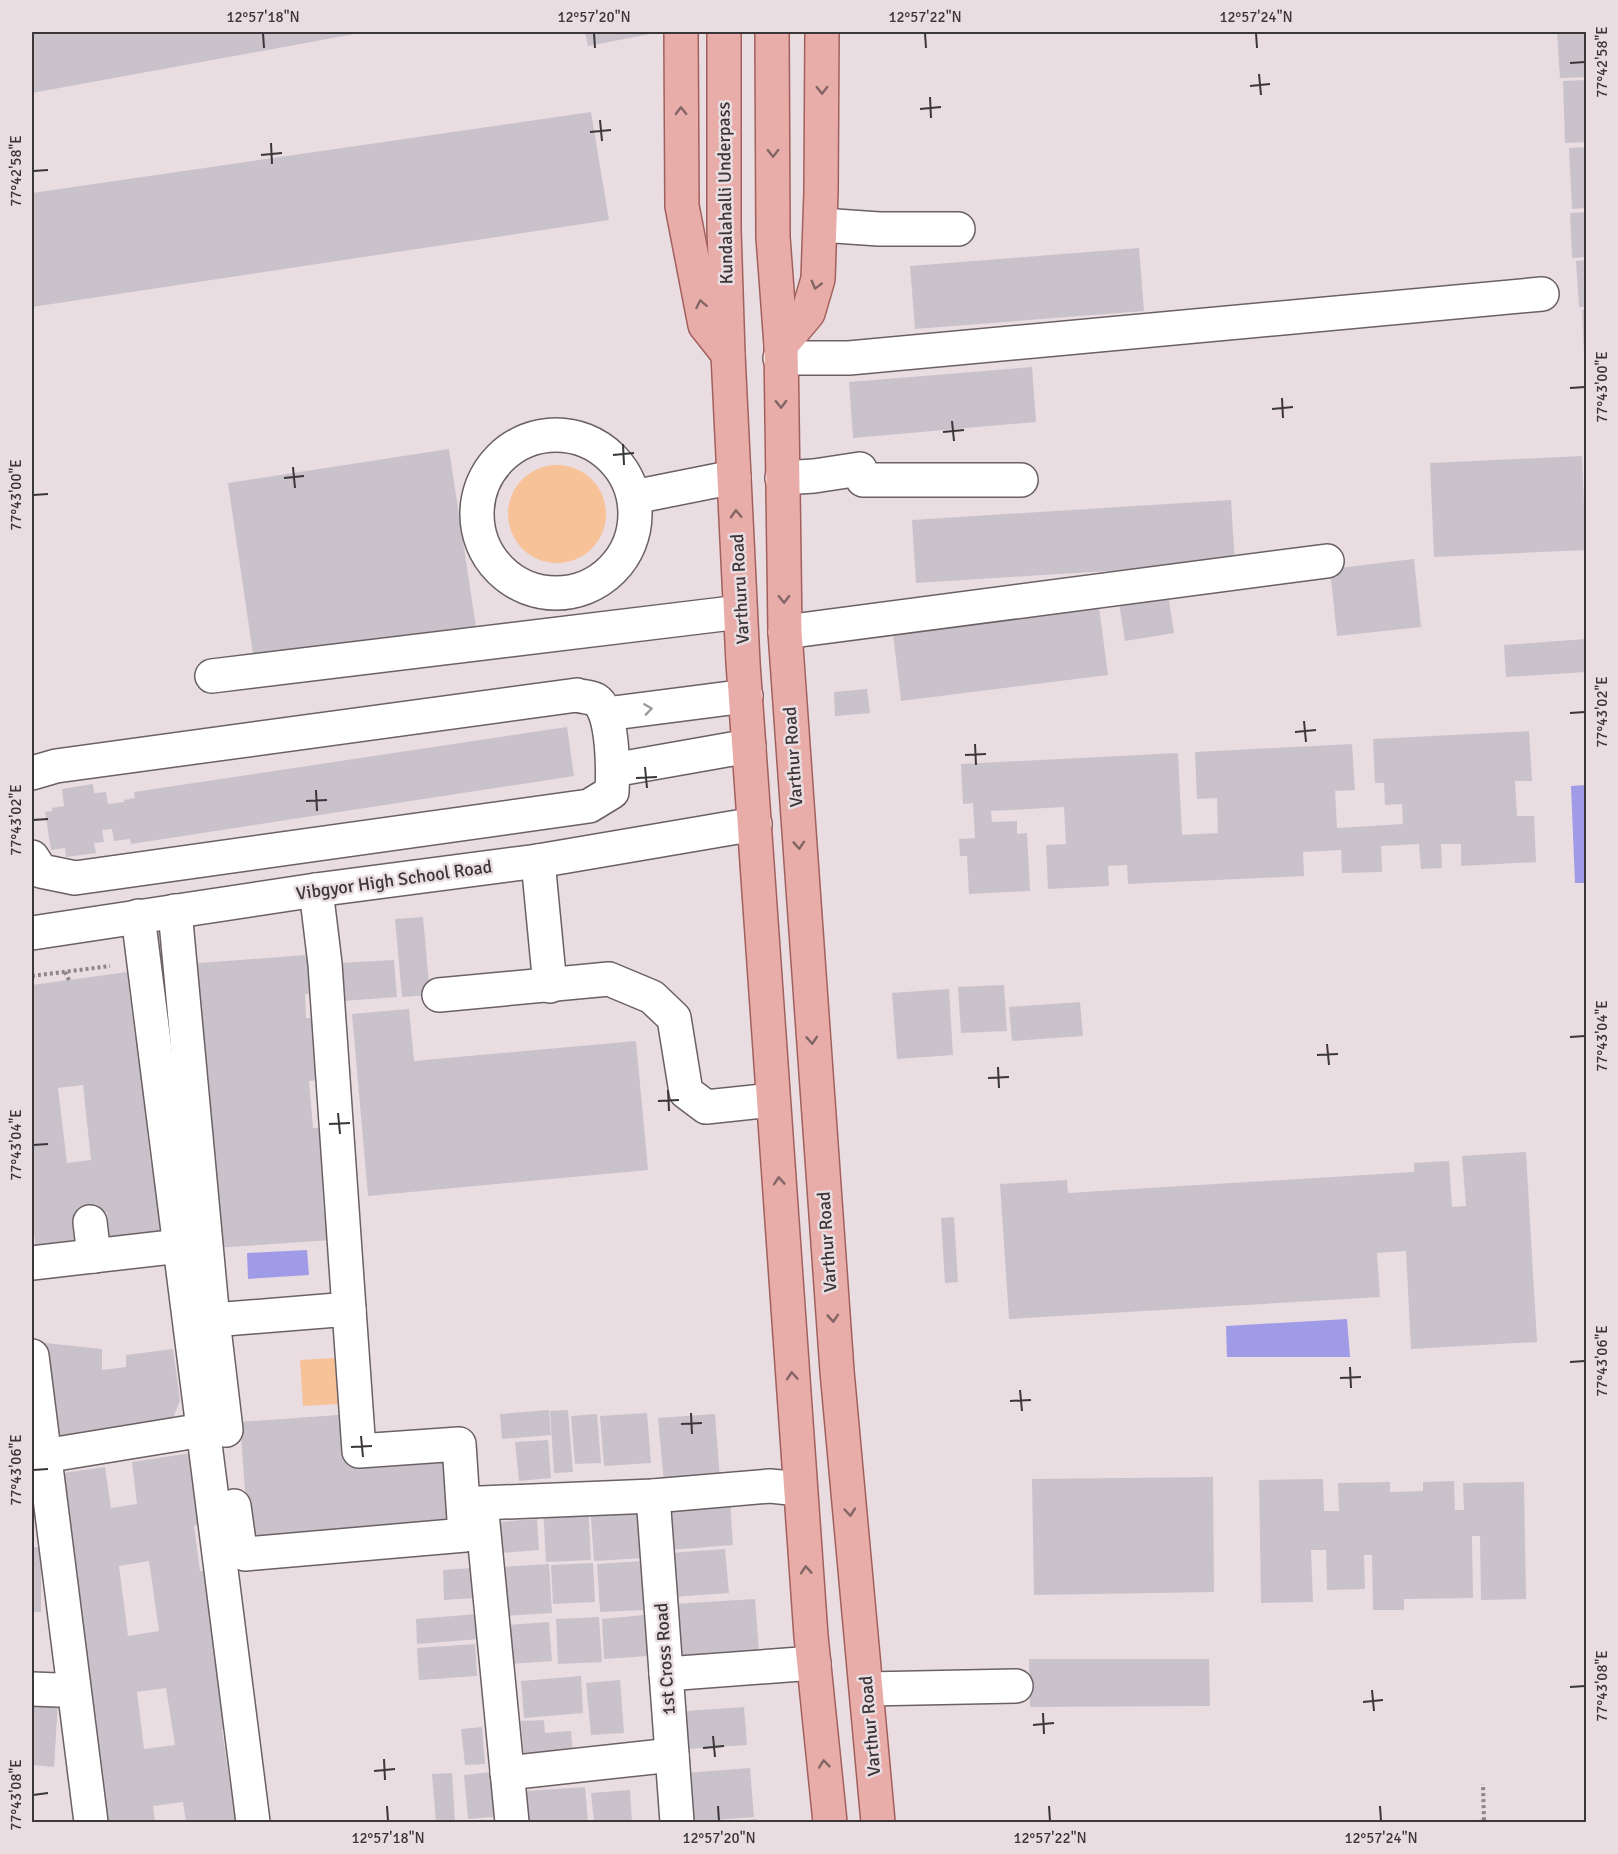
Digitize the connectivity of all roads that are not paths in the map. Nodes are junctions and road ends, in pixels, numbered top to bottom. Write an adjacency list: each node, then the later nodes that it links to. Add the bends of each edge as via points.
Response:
1 (681, 32): 9 (main road, one-way to 1, via 705,325 682,206)
2 (724, 32): 9 (main road, Kundalahalli Underpass)
3 (772, 32): 8 (main road, one-way to 8, via 772,237)
4 (822, 32): 5 (main road, one-way to 5)
5 (820, 225): 6 (street); 8 (main road, one-way to 8, via 818,279 808,313)
6 (958, 229)
7 (1542, 294): 8 (street, via 849,358)
8 (781, 351): 11 (main road, one-way to 11)
9 (728, 354): 10 (main road, Varthuru Road)
10 (735, 477): 13 (street); 15 (main road, Varthuru Road, one-way to 10)
11 (782, 478): 12 (street, via 860,469 863,480); 16 (main road, one-way to 16)
12 (1021, 480)
13 (634, 497): 13 (street, via 635,524 627,551 611,573 588,588 561,595 534,591 509,579 490,560 479,534 476,509 482,484 495,463 514,446 537,436 563,435 587,440 608,454 625,474)
14 (1328, 561): 16 (street)
15 (740, 612): 17 (street); 18 (main road, Varthuru Road)
16 (786, 647): 42 (main road, Varthur Road, one-way to 42, via 823,1192)
17 (212, 676)
18 (746, 696): 19 (street, one-way to 18); 20 (main road, Varthuru Road)
19 (606, 714): 21 (street); 22 (street, via 596,700 577,695 56,766)
20 (749, 746): 21 (street); 23 (main road, Varthuru Road)
21 (613, 770): 24 (street, via 612,792 589,806 75,878 41,872)
22 (32, 775)
23 (755, 824): 25 (street, Vibgyor High School Road); 32 (main road)
24 (32, 857)
25 (538, 861): 26 (street, Vibgyor High School Road); 30 (street)
26 (316, 890): 27 (street, Vibgyor High School Road); 37 (street, via 325,964)
27 (175, 911): 28 (street, Vibgyor High School Road); 38 (street)
28 (138, 916): 29 (street, Vibgyor High School Road); 34 (street)
29 (32, 933)
30 (550, 986): 31 (street); 32 (street, via 609,978 652,997 674,1018 686,1092 706,1107)
31 (439, 995)
32 (773, 1100): 43 (main road, one-way to 32)
33 (90, 1222): 35 (street)
34 (180, 1246): 35 (street); 40 (street)
35 (94, 1256): 36 (street)
36 (32, 1263)
37 (349, 1310): 38 (street); 38 (street, via 359,1451 459,1444 465,1535 245,1554 238,1542)
38 (213, 1320)
39 (32, 1356): 41 (street)
40 (203, 1430): 41 (street); 52 (street)
41 (44, 1456): 51 (street)
42 (847, 1467): 43 (main road); 48 (main road, Varthur Road, one-way to 48)
43 (799, 1480): 44 (street); 45 (main road, one-way to 43)
44 (652, 1496): 46 (street, 1st Cross Road); 50 (street, via 481,1503)
45 (814, 1663): 46 (street); 55 (main road, one-way to 45)
46 (666, 1674): 49 (street, 1st Cross Road)
47 (1016, 1686): 48 (street)
48 (867, 1689): 56 (main road, Varthur Road)
49 (672, 1755): 50 (street); 54 (street, 1st Cross Road)
50 (507, 1773): 53 (street)
51 (91, 1822)
52 (253, 1822)
53 (512, 1822)
54 (677, 1822)
55 (830, 1822)
56 (878, 1822)

